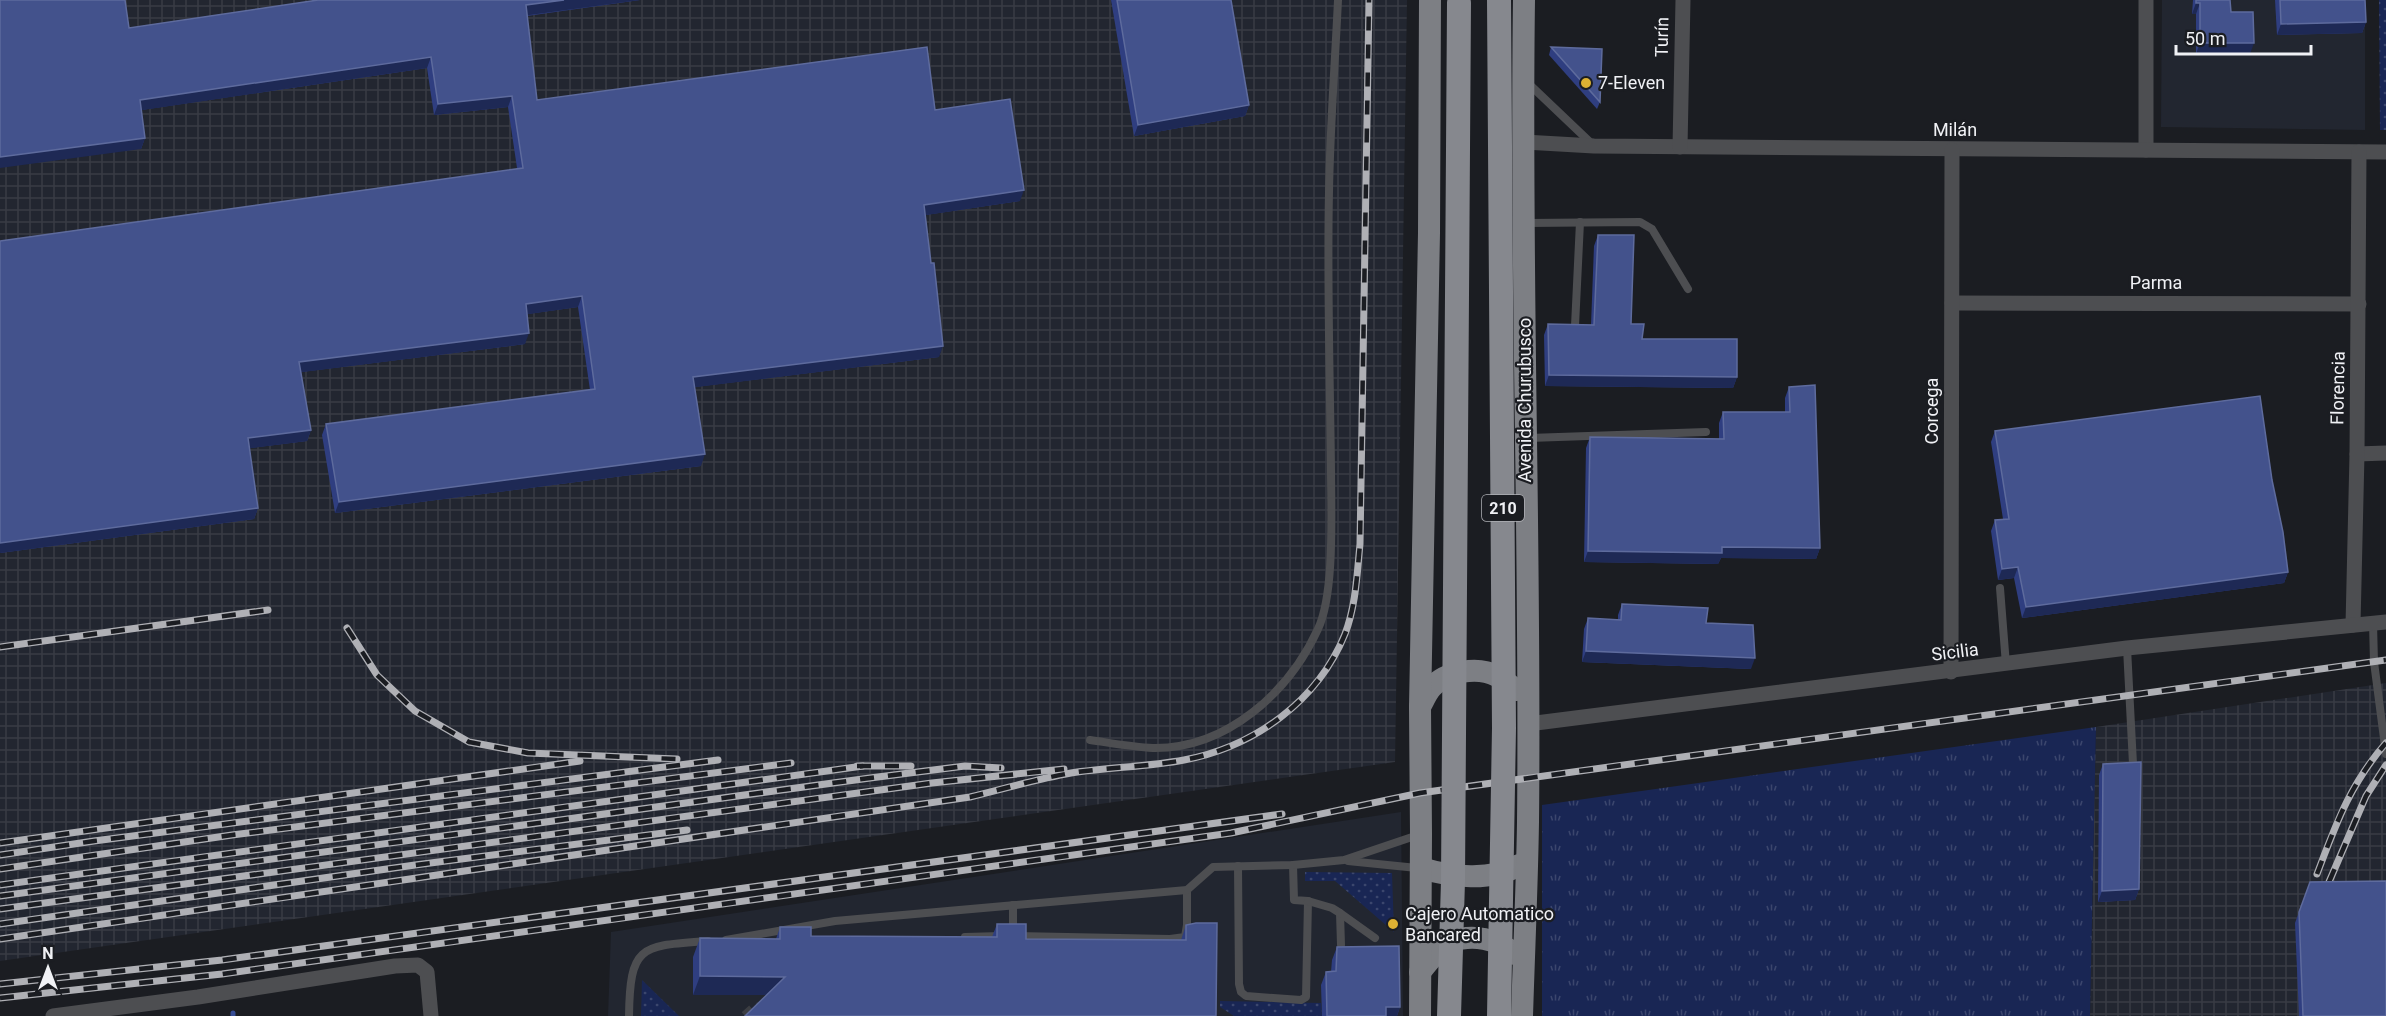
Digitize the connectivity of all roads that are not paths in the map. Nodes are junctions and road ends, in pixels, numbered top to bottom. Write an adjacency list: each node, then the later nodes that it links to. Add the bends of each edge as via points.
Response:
1 (1338, 0): 34 (lane, via 1329,191 1332,515 1329,584 1320,626 1300,663 1274,696 1228,729 1154,748)
2 (1430, 0): 32 (main road)
3 (1499, 0): 60 (highway, Avenida Churubusco / 210, bridge, via 1504,728)
4 (1524, 0): 8 (main road, Avenida Churubusco)
5 (1683, 0): 11 (street, Turín)
6 (2146, 0): 13 (street)
7 (1459, 3): 59 (highway, 210, bridge)
8 (1523, 79): 9 (main road, Avenida Churubusco); 10 (lane)
9 (1524, 142): 10 (street, Milán); 17 (main road, Avenida Churubusco)
10 (1594, 146): 11 (street, Milán)
11 (1680, 147): 12 (street, Milán)
12 (1952, 150): 13 (street, Milán); 19 (street, Corcega)
13 (2146, 150): 14 (street, Milán)
14 (2359, 152): 15 (street, Milán); 20 (street, Florencia)
15 (2386, 152)
16 (1580, 222): 17 (lane); 18 (lane, via 1640,222 1652,229); 21 (lane)
17 (1524, 223): 23 (main road, Avenida Churubusco)
18 (1688, 289)
19 (1952, 303): 20 (street, Parma); 31 (street, Corcega)
20 (2359, 303): 25 (street, Florencia)
21 (1575, 326)
22 (1706, 432): 23 (lane)
23 (1525, 438): 33 (main road, Avenida Churubusco)
24 (2386, 453): 25 (street)
25 (2357, 454): 28 (street, Florencia)
26 (2000, 588): 30 (lane)
27 (2380, 623): 28 (street, Sicilia); 35 (lane, via 2374,662)
28 (2353, 625): 29 (street, Sicilia)
29 (2127, 648): 30 (street, Sicilia); 36 (lane)
30 (2006, 665): 31 (street, Sicilia)
31 (1951, 672): 33 (street, Sicilia)
32 (1420, 707): 33 (main road, via 1431,687 1442,678 1479,670 1516,690); 37 (main road)
33 (1528, 714): 39 (main road, Avenida Churubusco)
34 (1090, 740)
35 (2386, 754)
36 (2133, 764)
37 (1421, 834): 38 (lane); 42 (main road)
38 (1344, 860): 40 (lane); 42 (lane)
39 (1527, 860): 42 (main road, via 1512,869 1479,876); 53 (main road, Avenida Churubusco)
40 (1293, 865): 41 (lane); 44 (lane, via 1294,900)
41 (1238, 866): 43 (lane, via 1213,867); 44 (lane, via 1239,984 1246,996 1301,1000 1306,997)
42 (1421, 868): 54 (main road)
43 (1187, 890): 45 (lane); 47 (lane, via 1185,937)
44 (1308, 901): 46 (lane)
45 (1013, 904): 47 (lane); 51 (lane, via 835,921)
46 (1340, 913): 49 (lane); 52 (lane)
47 (1013, 936): 48 (lane)
48 (953, 937)
49 (1375, 938)
50 (786, 939): 51 (lane)
51 (727, 940): 57 (lane, via 665,944 645,952 632,970)
52 (1341, 945)
53 (1523, 967): 54 (main road, via 1497,941 1473,938 1451,942); 61 (main road, Avenida Churubusco)
54 (1420, 972): 58 (main road)
55 (52, 1016): 56 (street, via 418,965 426,972)
56 (431, 1016)
57 (629, 1016)
58 (1420, 1016)
59 (1449, 1016)
60 (1499, 1016)
61 (1522, 1016)

